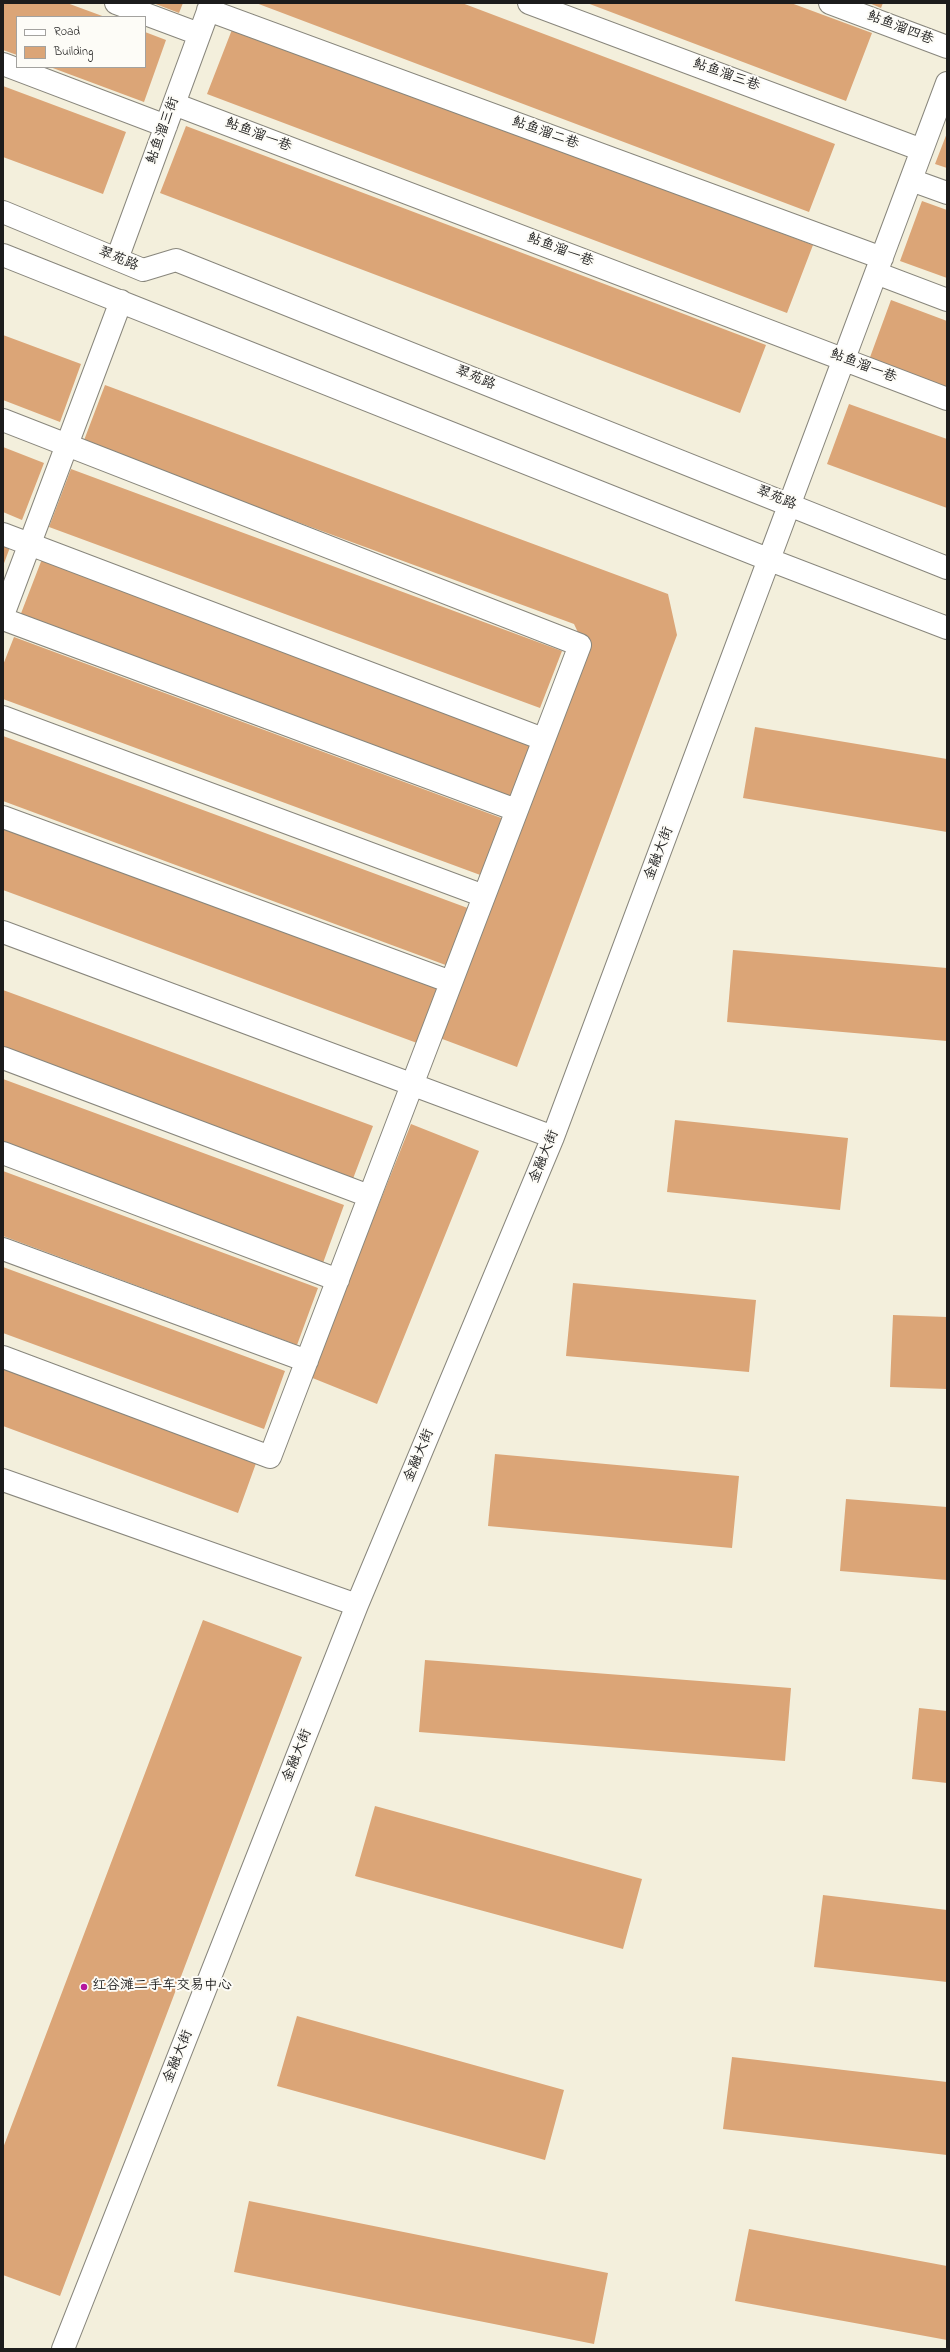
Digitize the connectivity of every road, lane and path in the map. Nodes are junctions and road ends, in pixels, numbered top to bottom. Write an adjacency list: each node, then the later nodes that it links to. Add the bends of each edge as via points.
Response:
1 (116, 3): 5 (street)
2 (529, 3): 11 (street, 鲇鱼溜三巷)
3 (830, 3): 6 (street, 鲇鱼溜四巷)
4 (210, 6): 5 (street, 鲇鱼溜三街); 17 (street, 鲇鱼溜二巷)
5 (199, 34): 9 (street, 鲇鱼溜三街)
6 (947, 47)
7 (3, 64): 10 (street)
8 (947, 84): 11 (street, 金融大街)
9 (174, 104): 10 (street, 鲇鱼溜三街); 20 (street, 鲇鱼溜一巷)
10 (166, 126): 16 (street, 鲇鱼溜三街)
11 (922, 150): 12 (street, 金融大街)
12 (911, 180): 13 (street); 17 (street, 金融大街)
13 (947, 193)
14 (3, 212): 16 (street, 翠苑路)
15 (3, 256): 19 (street)
16 (117, 259): 24 (street, 翠苑路, via 143,270 176,260)
17 (879, 266): 18 (street, 鲇鱼溜二巷); 20 (street, 金融大街)
18 (947, 300)
19 (121, 301): 23 (street); 27 (street)
20 (844, 359): 21 (street, 鲇鱼溜一巷); 24 (street, 金融大街)
21 (947, 399)
22 (3, 420): 23 (street)
23 (67, 445): 26 (street); 33 (street, via 580,645)
24 (790, 505): 27 (street, 金融大街); 28 (street, 翠苑路)
25 (3, 534): 26 (street)
26 (30, 544): 29 (street); 33 (street)
27 (770, 560): 31 (street); 41 (street, 金融大街)
28 (947, 568)
29 (3, 615)
30 (3, 619): 34 (street)
31 (947, 628)
32 (3, 717): 36 (street)
33 (543, 739): 34 (street)
34 (516, 810): 36 (street)
35 (3, 817): 38 (street)
36 (484, 896): 38 (street)
37 (3, 932): 40 (street)
38 (451, 982): 40 (street)
39 (3, 1058): 43 (street)
40 (412, 1085): 41 (street); 43 (street)
41 (553, 1137): 49 (street, 金融大街)
42 (3, 1153): 45 (street)
43 (370, 1196): 45 (street)
44 (3, 1248): 47 (street)
45 (338, 1280): 47 (street)
46 (3, 1357): 47 (street, via 270,1457)
47 (307, 1362)
48 (3, 1480): 49 (street)
49 (357, 1605): 50 (street, 金融大街)
50 (64, 2349)

